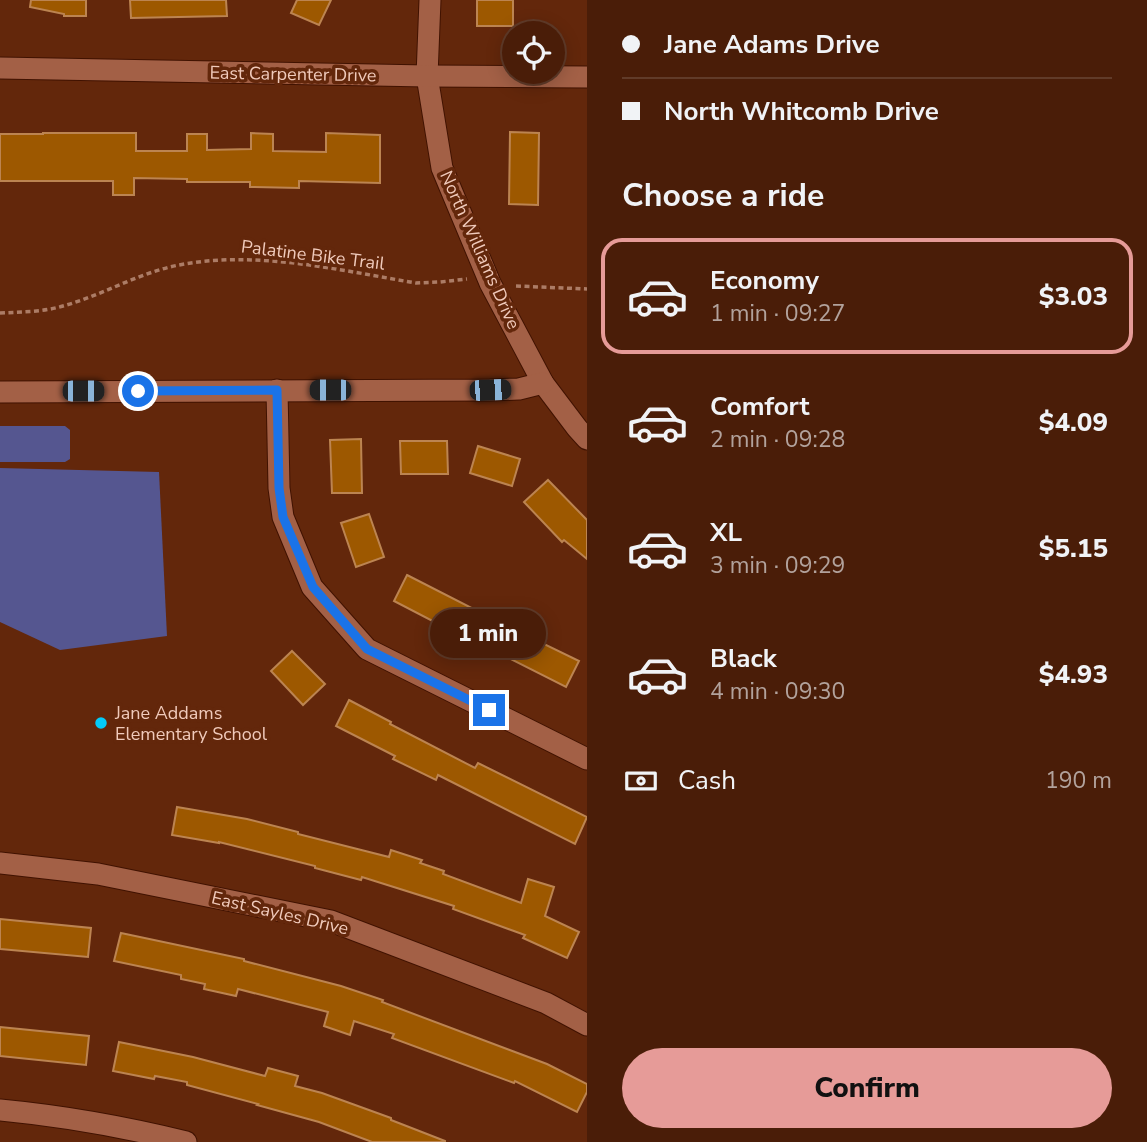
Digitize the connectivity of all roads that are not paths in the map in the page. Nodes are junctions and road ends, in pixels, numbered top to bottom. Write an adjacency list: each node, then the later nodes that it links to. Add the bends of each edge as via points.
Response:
1 (430, 0): 3 (street, North Williams Drive)
2 (0, 68): 3 (street, East Carpenter Drive)
3 (427, 76): 4 (street, East Carpenter Drive); 5 (street, North Williams Drive, via 442,168 490,283)
4 (587, 77)
5 (543, 383): 6 (street, via 490,390); 8 (street, North Williams Drive)
6 (277, 390): 7 (street); 9 (street, via 283,517 313,587 367,649)
7 (0, 392)
8 (587, 439)
9 (587, 758)
10 (0, 863): 11 (street, East Sayles Drive, via 98,874 331,921 546,1003)
11 (587, 1025)
12 (0, 1110): 13 (street)
13 (186, 1142)

